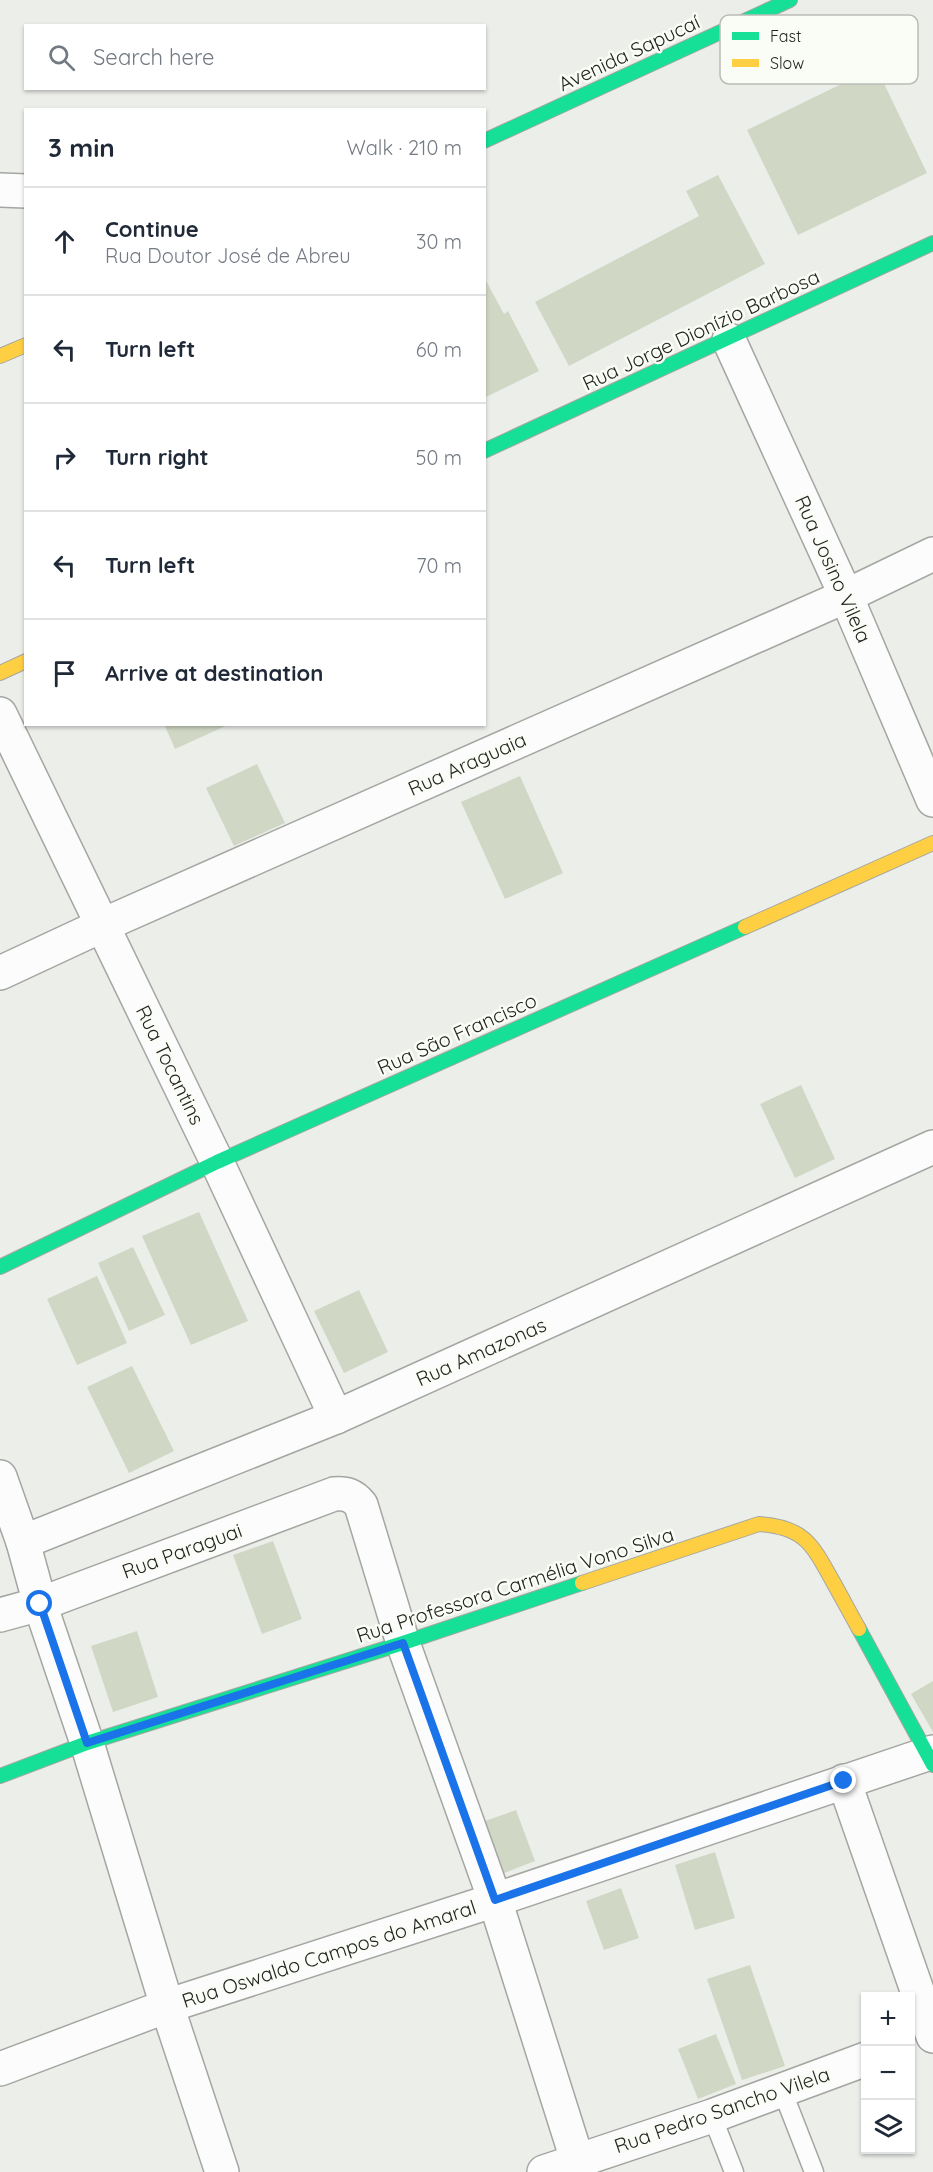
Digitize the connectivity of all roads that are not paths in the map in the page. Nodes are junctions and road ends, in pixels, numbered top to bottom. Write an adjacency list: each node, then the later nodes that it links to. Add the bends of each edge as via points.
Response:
1 (790, 0): 2 (street, Avenida Sapucaí)
2 (757, 15)
3 (720, 32): 4 (street, Avenida Sapucaí)
4 (486, 140)
5 (0, 190): 6 (street)
6 (24, 191)
7 (933, 243): 8 (street, Rua Jorge Dionízio Barbosa)
8 (729, 340): 11 (street, Rua Jorge Dionízio Barbosa); 13 (street, Rua Josino Vilela)
9 (24, 346): 10 (street)
10 (0, 356)
11 (486, 451)
12 (933, 554): 13 (street, Rua Araguaia)
13 (846, 596): 17 (street, Rua Josino Vilela); 19 (street, Rua Araguaia)
14 (24, 662): 15 (street)
15 (0, 673)
16 (0, 714): 19 (street, Rua Tocantins)
17 (933, 800)
18 (933, 843): 22 (street, Rua São Francisco)
19 (103, 925): 20 (street, Rua Araguaia); 22 (street, Rua Tocantins)
20 (0, 973)
21 (933, 1147): 24 (street, Rua Amazonas)
22 (217, 1162): 23 (street, Rua São Francisco); 24 (street, Rua Tocantins)
23 (0, 1267)
24 (336, 1418): 26 (street, Rua Amazonas)
25 (0, 1478): 26 (street)
26 (24, 1542): 27 (street)
27 (40, 1604): 28 (street, Rua Paraguai); 29 (street, Rua Paraguai, via 344,1493 361,1505); 30 (street)
28 (0, 1615)
29 (403, 1643): 30 (street, Rua Professora Carmélia Vono Silva); 31 (street, Rua Professora Carmélia Vono Silva, via 759,1524 778,1525 798,1533 813,1546); 34 (street)
30 (87, 1743): 32 (street, Rua Professora Carmélia Vono Silva); 35 (street)
31 (931, 1757): 33 (street, Rua Oswaldo Campos do Amaral)
32 (0, 1776)
33 (844, 1781): 34 (street, Rua Oswaldo Campos do Amaral); 36 (street)
34 (495, 1900): 35 (street, Rua Oswaldo Campos do Amaral); 42 (street)
35 (167, 2006): 39 (street, Rua Oswaldo Campos do Amaral); 43 (street)
36 (933, 2035): 37 (street)
37 (915, 2041)
38 (861, 2061): 40 (street, Rua Pedro Sancho Vilela)
39 (0, 2068)
40 (782, 2090): 41 (street, Rua Pedro Sancho Vilela); 46 (lane)
41 (712, 2116): 42 (street, Rua Pedro Sancho Vilela); 45 (lane)
42 (579, 2166): 44 (street, Rua Pedro Sancho Vilela)
43 (222, 2172)
44 (544, 2172)
45 (734, 2172)
46 (814, 2172)

